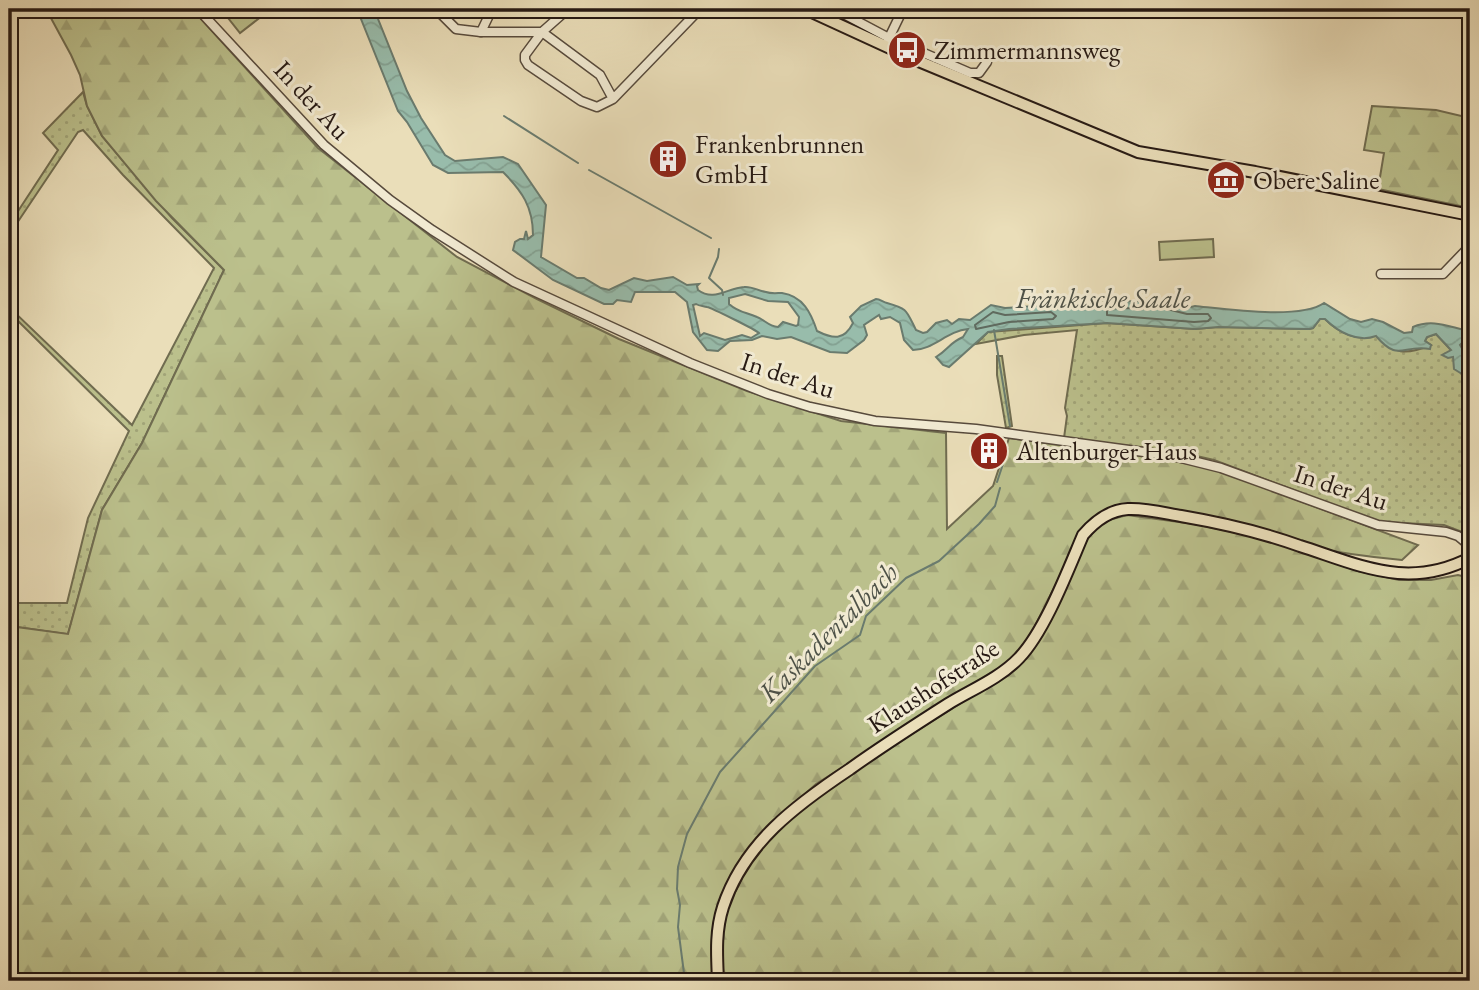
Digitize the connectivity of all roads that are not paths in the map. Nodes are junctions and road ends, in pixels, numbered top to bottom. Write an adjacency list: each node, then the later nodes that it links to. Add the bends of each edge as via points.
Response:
1 (198, 9): 17 (street, In der Au, via 324,145 390,200 514,282 690,363 800,404 875,421 976,429 1173,456 1221,468 1378,525 1446,532)
2 (436, 9): 9 (street, via 456,29)
3 (492, 9): 9 (street)
4 (568, 9): 10 (street)
5 (700, 9): 13 (street)
6 (805, 9): 11 (main road)
7 (903, 9): 11 (street)
8 (838, 10): 11 (street)
9 (481, 32): 10 (street)
10 (542, 32): 13 (street, via 600,75); 13 (street, via 525,55 528,65 581,101 597,107)
11 (887, 42): 12 (street, via 970,73 979,73); 14 (main road, via 1138,152)
12 (987, 62)
13 (614, 99)
14 (1470, 215)
15 (1470, 246): 16 (street, via 1443,274)
16 (1381, 274)
17 (1470, 546)
18 (1470, 558): 19 (main road, Klaushofstraße, via 1435,571 1397,573 1214,522 1127,509 1107,514 1083,535 1034,637 1019,658 815,793 762,840 742,866 723,908 716,944)
19 (718, 981)

